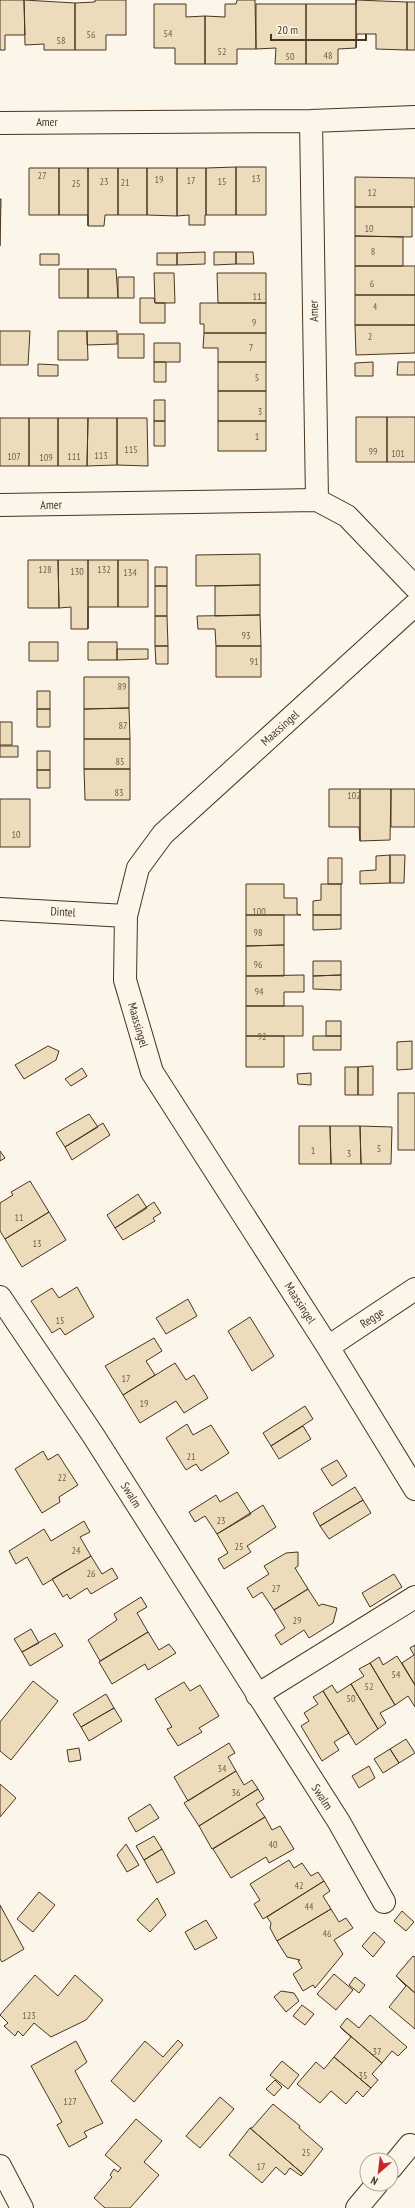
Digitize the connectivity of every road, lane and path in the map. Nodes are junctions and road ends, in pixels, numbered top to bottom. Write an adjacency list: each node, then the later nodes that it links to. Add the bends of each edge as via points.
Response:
1 (415, 118): 2 (street, Amer)
2 (311, 121): 3 (street, Amer); 4 (street, Amer)
3 (0, 123)
4 (317, 500): 5 (street, Amer); 6 (street, Amer, via 347,516)
5 (0, 505)
6 (415, 587)
7 (415, 605): 9 (street, Maassingel, via 163,834 138,868)
8 (0, 909): 9 (street, Dintel)
9 (126, 916): 12 (street, Maassingel, via 126,980 152,1072)
10 (415, 1289): 12 (street, Regge)
11 (0, 1297): 15 (street, Swalm, via 93,1435)
12 (328, 1347): 13 (street, Maassingel)
13 (415, 1489)
14 (415, 1597): 15 (street)
15 (257, 1695): 16 (street, Swalm, via 338,1822)
16 (384, 1902)
17 (410, 2145): 18 (street)
18 (399, 2158)
19 (0, 2166): 21 (street)
20 (370, 2192): 22 (street)
21 (22, 2208)
22 (357, 2208)

